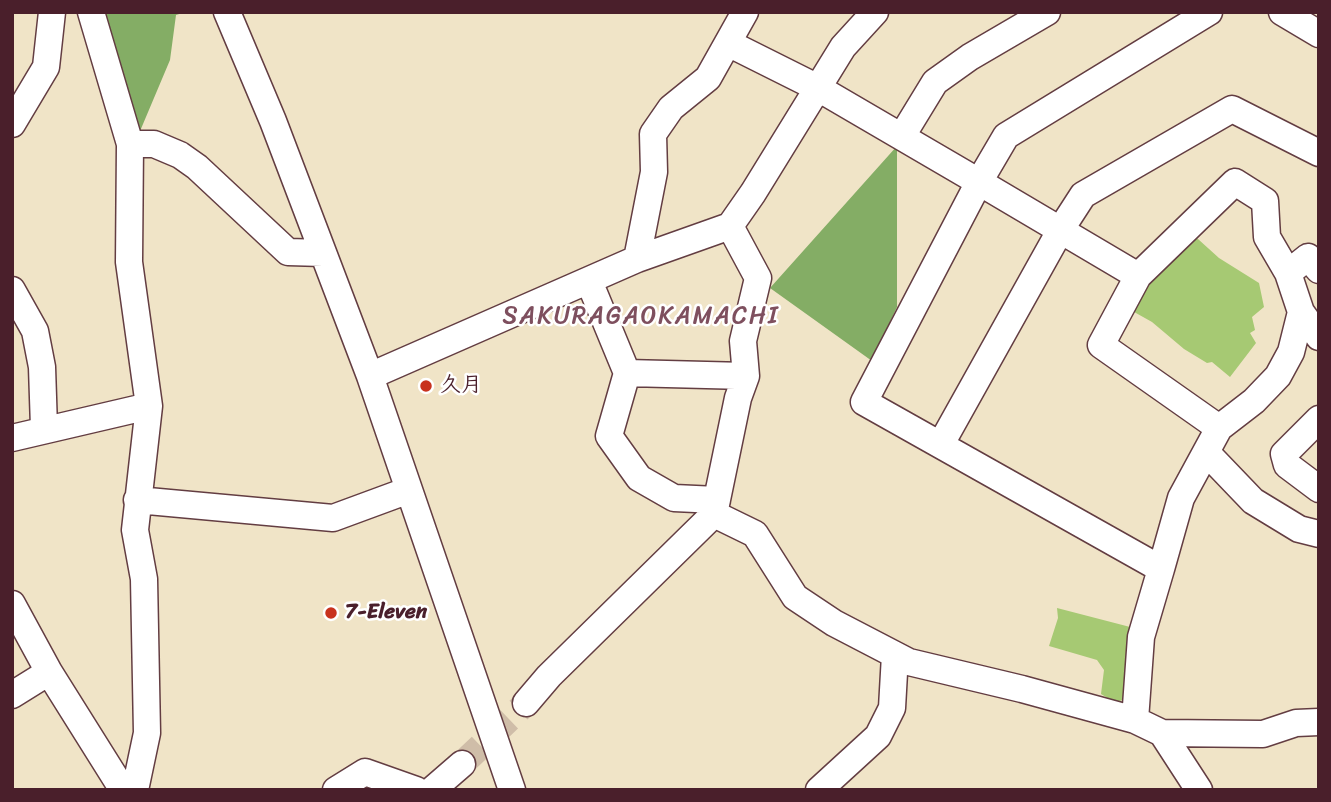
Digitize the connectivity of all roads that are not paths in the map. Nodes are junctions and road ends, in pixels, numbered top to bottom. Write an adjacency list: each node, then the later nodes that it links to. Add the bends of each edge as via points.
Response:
1 (52, 12): 12 (street, via 46,67)
2 (91, 12): 14 (street)
3 (227, 12): 19 (street)
4 (745, 12): 10 (street)
5 (875, 12): 11 (street, via 843,47)
6 (1047, 12): 13 (street, via 934,82)
7 (1209, 12): 16 (street, via 1006,136)
8 (1282, 12): 9 (street)
9 (1319, 34)
10 (728, 43): 11 (street); 20 (street, via 708,78 671,108 653,134 654,172)
11 (818, 88): 13 (street); 17 (street)
12 (12, 124)
13 (902, 136): 16 (street)
14 (130, 144): 19 (street, via 154,144 180,155 288,252); 31 (street, via 129,262)
15 (1319, 153): 18 (street, via 1231,109 1083,195)
16 (979, 182): 18 (street); 36 (street, via 864,402)
17 (730, 226): 20 (street); 30 (street, via 758,278 743,341)
18 (1061, 229): 23 (street); 36 (street)
19 (323, 253): 29 (street)
20 (637, 259): 24 (street)
21 (1319, 270): 22 (street, via 1308,257)
22 (1288, 273): 23 (street, via 1267,237 1265,201 1235,182); 26 (street)
23 (1138, 276): 34 (street, via 1101,345)
24 (589, 281): 28 (street); 29 (street)
25 (12, 290): 33 (street, via 35,331)
26 (1301, 312): 27 (street); 34 (street, via 1291,352 1278,376)
27 (1319, 337)
28 (627, 373): 30 (street); 41 (street, via 608,436 639,478 674,498)
29 (370, 376): 39 (street)
30 (746, 376): 41 (street)
31 (149, 406): 33 (street); 40 (street)
32 (1319, 419): 38 (street, via 1284,454 1287,465)
33 (44, 428): 35 (street)
34 (1219, 428): 37 (street)
35 (12, 438)
36 (941, 444): 43 (street)
37 (1206, 452): 42 (street, via 1253,501 1299,529); 43 (street, via 1181,498)
38 (1319, 489)
39 (408, 490): 40 (street, via 332,518); 58 (street)
40 (137, 500): 54 (street, via 135,530 144,579 147,733)
41 (716, 507): 45 (street, via 755,534 795,597); 48 (street)
42 (1319, 534)
43 (1161, 569): 49 (street, via 1141,637)
44 (12, 604): 46 (street)
45 (895, 655): 49 (street); 59 (street, via 892,708 878,736)
46 (48, 672): 47 (street); 53 (street)
47 (12, 695)
48 (526, 703)
49 (1135, 720): 51 (street)
50 (1319, 722): 51 (street, via 1296,723 1263,734)
51 (1162, 733): 60 (street)
52 (462, 764): 57 (street)
53 (123, 790)
54 (135, 790)
55 (336, 790): 56 (street, via 365,772)
56 (416, 790)
57 (432, 790)
58 (512, 790)
59 (819, 790)
60 (1199, 790)

